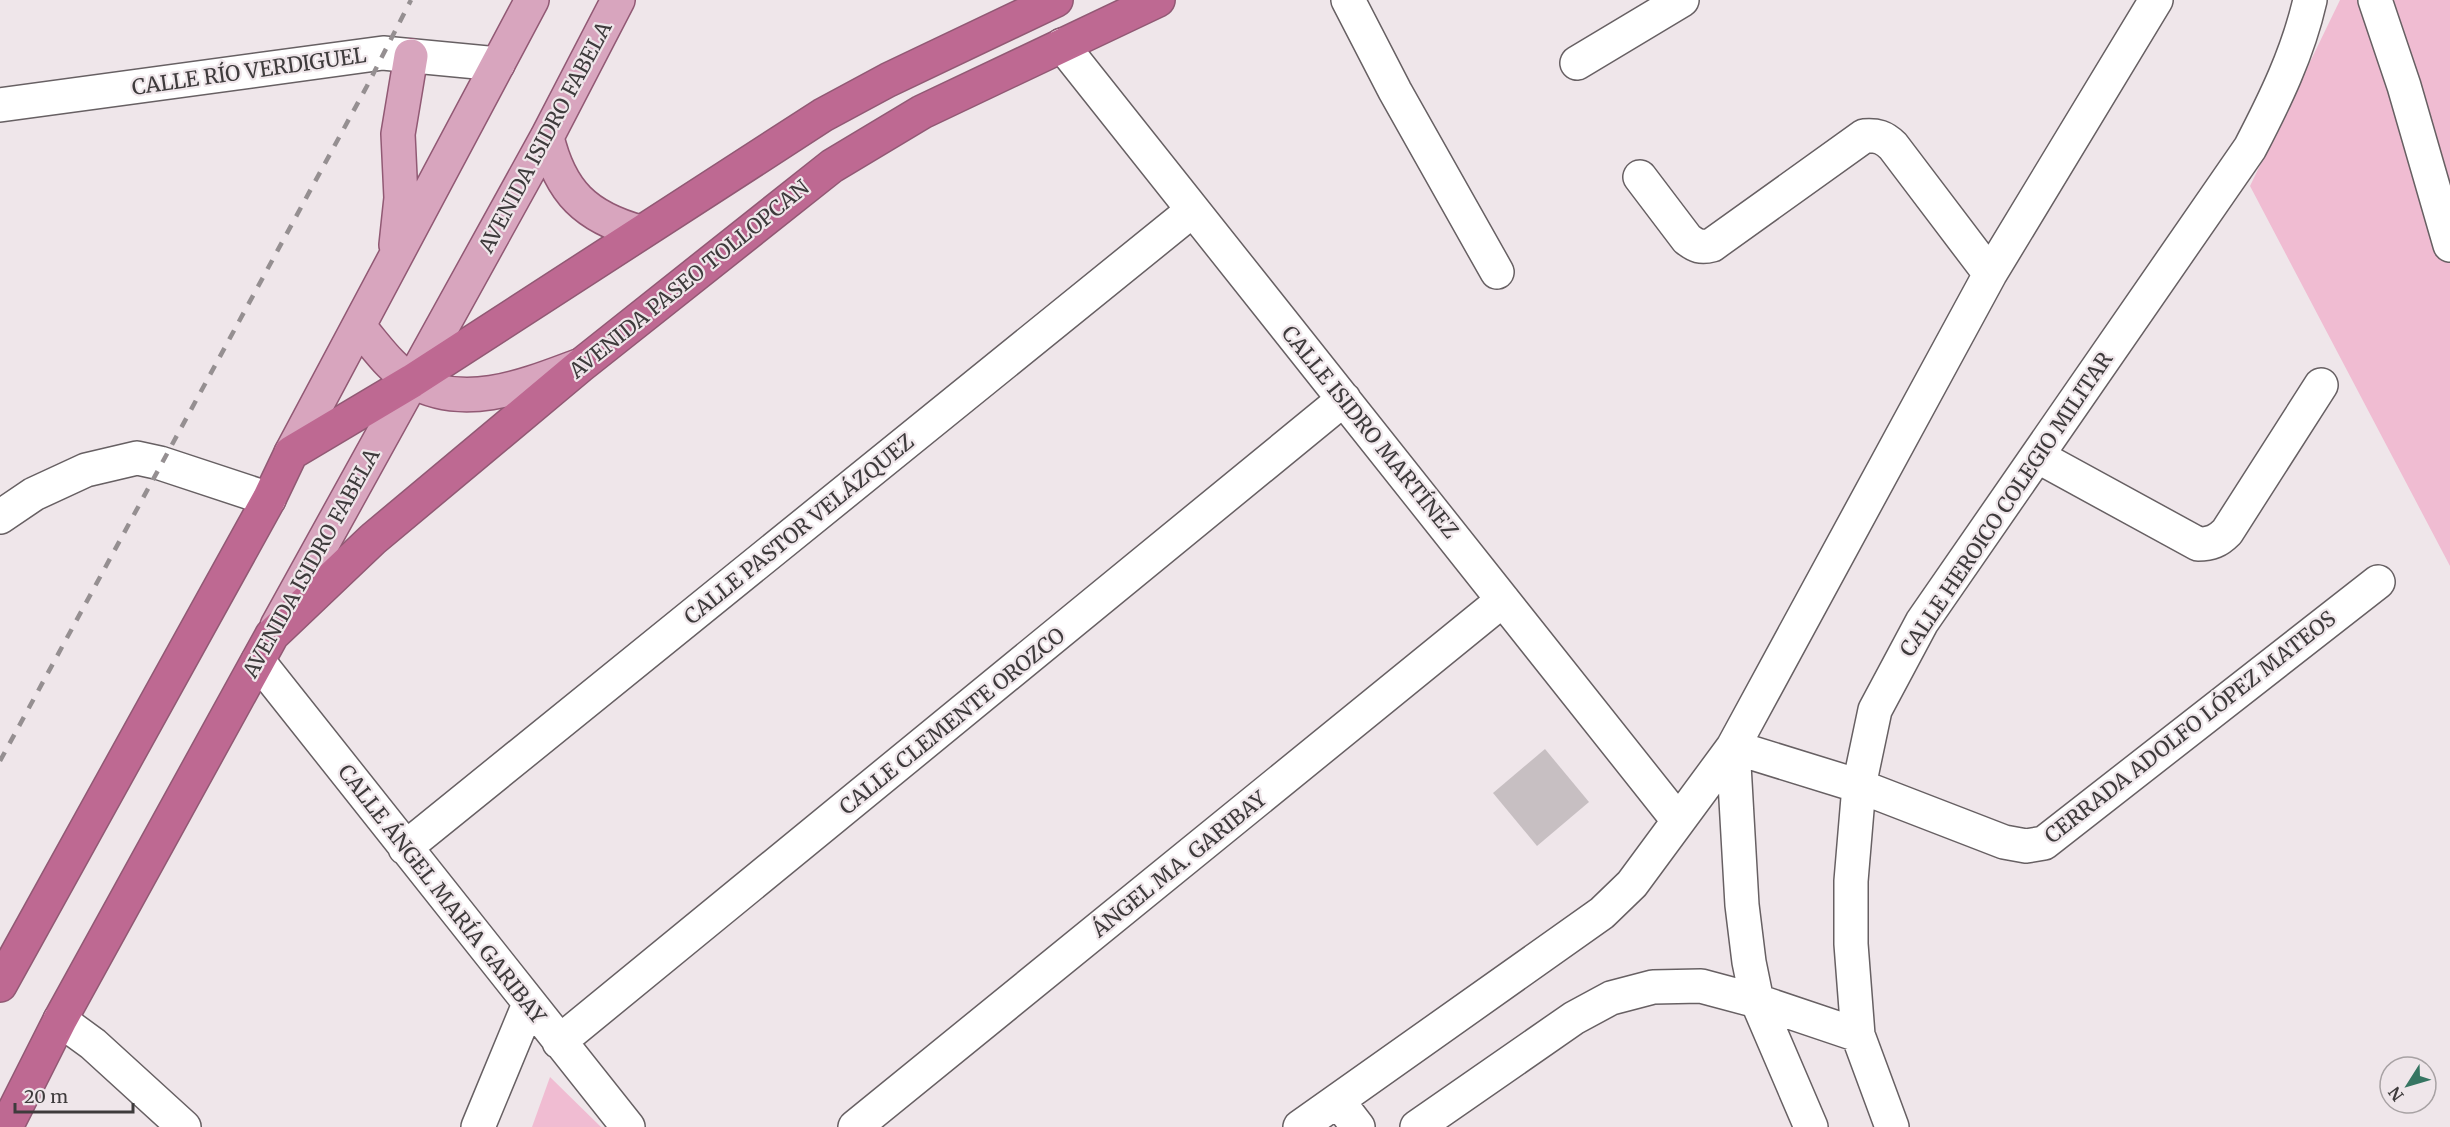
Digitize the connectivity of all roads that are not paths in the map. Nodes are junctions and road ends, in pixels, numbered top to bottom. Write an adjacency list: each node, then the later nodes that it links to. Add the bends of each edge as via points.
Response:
1 (532, 0): 13 (main road)
2 (618, 0): 15 (main road, AVENIDA ISIDRO FABELA)
3 (1056, 0): 18 (highway, via 823,115)
4 (1158, 0): 10 (highway, AVENIDA PASEO TOLLOPCAN)
5 (1348, 0): 21 (street)
6 (1680, 0): 12 (street)
7 (2156, 0): 22 (street)
8 (2310, 0): 29 (street, CALLE HEROICO COLEGIO MILITAR, via 2281,88 2250,148)
9 (2375, 0): 19 (street)
10 (1062, 45): 17 (street, CALLE ISIDRO MARTÍNEZ); 24 (highway, AVENIDA PASEO TOLLOPCAN, via 922,112 832,166)
11 (411, 56): 13 (street, CALLE RÍO VERDIGUEL); 14 (street, CALLE RÍO VERDIGUEL, via 383,53); 20 (main road, via 398,134 401,198)
12 (1577, 63)
13 (498, 64): 20 (main road)
14 (0, 105)
15 (546, 137): 18 (main road, via 557,171 577,200 596,215); 25 (main road, AVENIDA ISIDRO FABELA)
16 (1640, 177): 22 (street, via 1687,239 1705,247 1864,136 1875,135 1893,146)
17 (1193, 210): 27 (street, CALLE ISIDRO MARTÍNEZ); 38 (street, CALLE PASTOR VELÁZQUEZ)
18 (640, 232): 25 (highway)
19 (2450, 245)
20 (394, 260): 23 (main road)
21 (1497, 272)
22 (1989, 274): 35 (street)
23 (360, 328): 25 (main road); 28 (main road)
24 (580, 366): 25 (main road, via 496,392 448,393); 34 (highway, AVENIDA PASEO TOLLOPCAN, via 373,539)
25 (412, 381): 28 (highway); 34 (main road, AVENIDA ISIDRO FABELA)
26 (2321, 385): 29 (street, via 2227,532 2209,544 2198,544)
27 (1344, 399): 33 (street, CALLE ISIDRO MARTÍNEZ); 44 (street, CALLE CLEMENTE OROZCO)
28 (291, 453): 30 (highway)
29 (2037, 456): 36 (street, CALLE HEROICO COLEGIO MILITAR, via 1901,658 1875,710)
30 (269, 499): 31 (street, via 137,458 86,470 34,494); 39 (highway)
31 (0, 517)
32 (2378, 582): 36 (street, CERRADA ADOLFO LÓPEZ MATEOS, via 2044,843 2026,846 2004,842)
33 (1503, 600): 37 (street, CALLE ISIDRO MARTÍNEZ); 50 (street, ÁNGEL MA. GARIBAY)
34 (265, 648): 38 (street, CALLE ÁNGEL MARÍA GARIBAY); 42 (highway, AVENIDA ISIDRO FABELA)
35 (1733, 747): 36 (street, CERRADA ADOLFO LÓPEZ MATEOS); 37 (street); 40 (street, via 1742,905)
36 (1859, 786): 43 (street, CALLE HEROICO COLEGIO MILITAR, via 1851,881)
37 (1677, 819): 45 (street, via 1632,884 1602,913)
38 (405, 848): 41 (street, CALLE ÁNGEL MARÍA GARIBAY)
39 (0, 985)
40 (1757, 1001): 43 (street); 53 (street, via 1701,986 1653,987 1611,998 1574,1018); 54 (street)
41 (529, 1004): 44 (street, CALLE ÁNGEL MARÍA GARIBAY); 48 (street)
42 (60, 1020): 46 (highway, AVENIDA ISIDRO FABELA); 47 (street, via 93,1044)
43 (1858, 1035): 55 (street, CALLE HEROICO COLEGIO MILITAR)
44 (560, 1042): 49 (street, CALLE ÁNGEL MARÍA GARIBAY)
45 (1338, 1101): 51 (street); 52 (street)
46 (6, 1127)
47 (184, 1127)
48 (478, 1127)
49 (628, 1127)
50 (855, 1127)
51 (1300, 1127)
52 (1358, 1127)
53 (1417, 1127)
54 (1811, 1127)
55 (1892, 1127)

